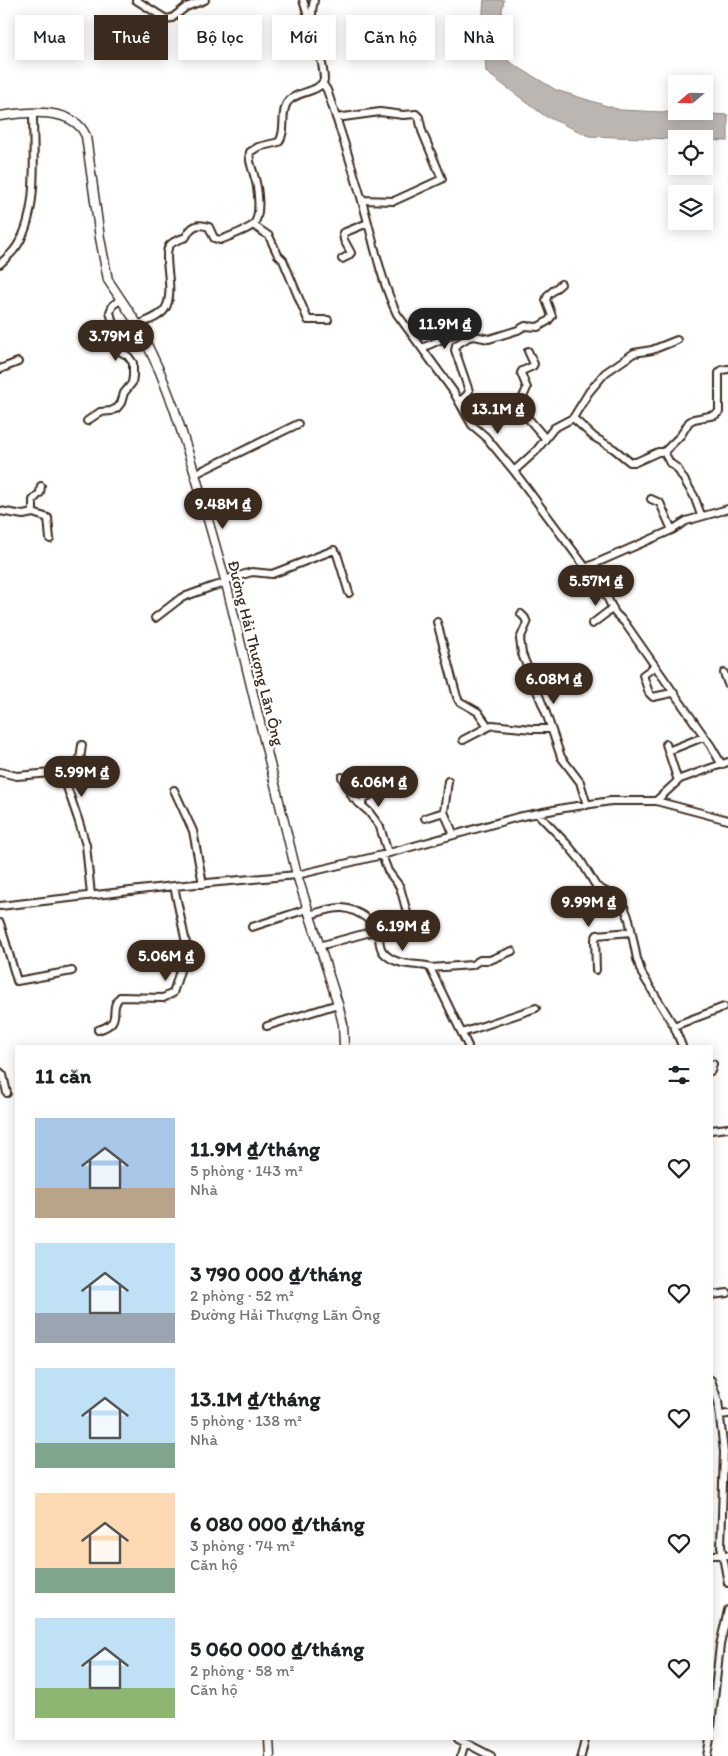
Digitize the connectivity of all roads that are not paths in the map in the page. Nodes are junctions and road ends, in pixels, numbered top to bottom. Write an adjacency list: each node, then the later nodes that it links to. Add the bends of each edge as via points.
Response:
1 (136, 0): 2 (street, via 166,18 172,18)
2 (205, 0)
3 (303, 0): 5 (street)
4 (314, 0): 6 (street)
5 (308, 15)
6 (312, 15)
7 (320, 60): 8 (street)
8 (323, 84): 11 (street); 14 (street, via 288,102 279,142 250,152 259,208)
9 (34, 114): 10 (street, Đường Hải Thượng Lãn Ông); 16 (street, via 33,192 27,223 15,250); 18 (street, Đường Hải Thượng Lãn Ông, via 53,114 77,122 86,136 106,274)
10 (0, 116)
11 (336, 118): 12 (street); 12 (street, via 380,112 416,114 442,179 394,201)
12 (362, 200): 13 (street)
13 (368, 223): 15 (street, via 343,233 351,253); 23 (street, via 392,304)
14 (253, 225): 19 (street, via 270,238 283,260 308,320); 20 (street, via 220,240 214,238 209,227 196,225 186,237 172,243 167,251 170,278 166,307)
15 (342, 259)
16 (0, 264)
17 (561, 284): 28 (street, via 546,300 552,316 538,327 525,326 489,340 469,337 456,345 469,391)
18 (120, 300): 20 (street, Đường Hải Thượng Lãn Ông); 30 (street, via 110,312 121,352 132,363 133,380 117,408 100,412)
19 (328, 320)
20 (138, 326): 35 (street, Đường Hải Thượng Lãn Ông, via 169,392)
21 (458, 332): 23 (street)
22 (676, 340): 29 (street, via 634,353 605,373)
23 (422, 348): 28 (street)
24 (528, 351): 32 (street, via 534,364 521,373 527,388 519,406)
25 (18, 362): 26 (street)
26 (0, 369)
27 (728, 369): 33 (street, via 719,373 719,412 689,422)
28 (459, 402): 34 (street, via 474,428 485,436)
29 (573, 418): 32 (street, via 556,426); 33 (street, via 630,462)
30 (87, 420)
31 (298, 424): 35 (street)
32 (545, 438): 34 (street)
33 (664, 452): 41 (street, via 694,496)
34 (514, 471): 44 (street)
35 (195, 474): 45 (street, Đường Hải Thượng Lãn Ông)
36 (41, 486): 40 (street, via 40,493 33,500)
37 (652, 499): 42 (street, via 660,503)
38 (728, 509): 41 (street)
39 (0, 511): 40 (street, via 23,515)
40 (33, 513): 43 (street, via 48,518)
41 (701, 515): 42 (street)
42 (672, 530): 44 (street)
43 (50, 539)
44 (585, 568): 47 (street)
45 (225, 582): 46 (street, via 252,572 272,574 335,550); 49 (street, via 181,598); 80 (street, Đường Hải Thượng Lãn Ông)
46 (349, 593)
47 (613, 608): 51 (street); 52 (street)
48 (521, 614): 57 (street, via 527,623 520,639 522,654)
49 (155, 618)
50 (437, 622): 56 (street, via 457,697 478,712)
51 (592, 624)
52 (654, 666): 55 (street); 55 (street, via 643,675 649,693 653,697)
53 (724, 673): 54 (street)
54 (728, 684)
55 (672, 693): 58 (street)
56 (488, 726): 57 (street); 59 (street)
57 (551, 728): 73 (street, via 562,757 580,782)
58 (704, 737): 62 (street); 63 (street)
59 (463, 740)
60 (666, 744): 62 (street)
61 (82, 745): 66 (street, via 77,765)
62 (668, 751): 69 (street)
63 (725, 763): 69 (street)
64 (0, 772): 66 (street, via 17,776)
65 (388, 773): 72 (street, via 377,791 365,798)
66 (53, 774): 83 (street, via 67,787 86,845)
67 (342, 777): 72 (street, via 353,798)
68 (448, 781): 74 (street)
69 (678, 781): 71 (street)
70 (174, 790): 81 (street, via 193,831)
71 (656, 801): 73 (street, via 611,801); 77 (street)
72 (361, 805): 79 (street, via 380,827)
73 (587, 805): 75 (street)
74 (444, 812): 76 (street); 78 (street)
75 (538, 814): 78 (street); 91 (street, via 581,861 596,886 621,902)
76 (425, 818)
77 (728, 820)
78 (454, 835): 79 (street)
79 (385, 854): 80 (street); 87 (street, via 388,871 400,887)
80 (297, 875): 81 (street); 85 (street, Đường Hải Thượng Lãn Ông)
81 (202, 884): 82 (street)
82 (174, 886): 83 (street); 102 (street, via 187,948 174,993 163,998 120,998 112,1023)
83 (91, 895): 84 (street)
84 (0, 906)
85 (308, 912): 89 (street); 90 (street, via 349,908 362,914); 92 (street, Đường Hải Thượng Lãn Ông)
86 (391, 920): 90 (street)
87 (409, 920)
88 (0, 923): 96 (street, via 17,981)
89 (252, 927)
90 (377, 928): 92 (street); 94 (street, via 380,946 386,955 399,962)
91 (632, 932): 95 (street, via 597,935); 101 (street, via 642,974)
92 (319, 946): 97 (street, Đường Hải Thượng Lãn Ông)
93 (512, 951): 94 (street, via 472,965)
94 (430, 968): 103 (street)
95 (596, 970)
96 (72, 971)
97 (338, 1004): 100 (street); 104 (street, Đường Hải Thượng Lãn Ông)
98 (724, 1007): 101 (street)
99 (536, 1008): 103 (street)
100 (267, 1026)
101 (674, 1026): 106 (street)
102 (98, 1030)
103 (462, 1033): 105 (street)
104 (344, 1045)
105 (468, 1045)
106 (682, 1045)
107 (0, 1072): 108 (street)
108 (6, 1093)
109 (728, 1128): 110 (street)
110 (713, 1130)
111 (728, 1293): 112 (street)
112 (713, 1295)
113 (713, 1388): 115 (street)
114 (728, 1414): 115 (street)
115 (720, 1415): 116 (street)
116 (726, 1451): 117 (street)
117 (725, 1554): 118 (street)
118 (728, 1583)
119 (728, 1610): 120 (street, via 720,1645)
120 (713, 1708)
121 (269, 1740): 126 (street)
122 (460, 1740): 125 (street)
123 (584, 1740): 129 (street)
124 (710, 1740): 130 (street)
125 (465, 1743): 127 (street); 128 (street)
126 (270, 1756)
127 (461, 1756)
128 (491, 1756)
129 (580, 1756)
130 (707, 1756)

